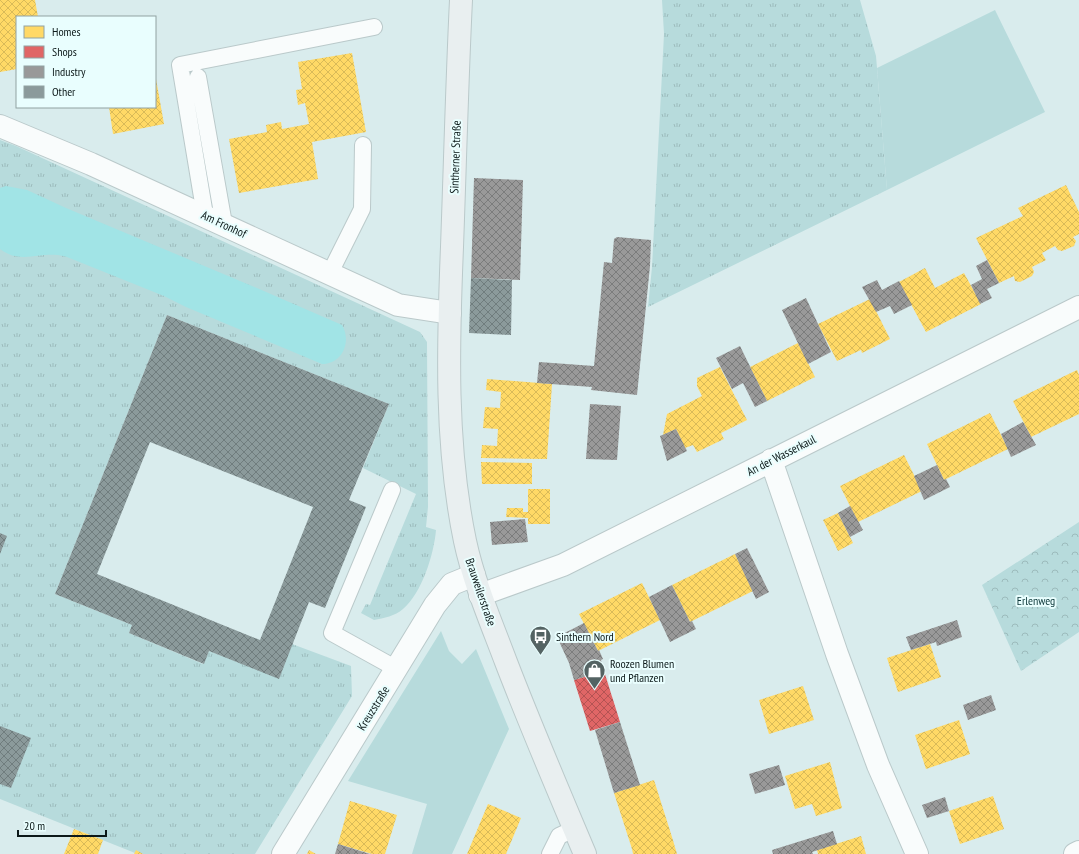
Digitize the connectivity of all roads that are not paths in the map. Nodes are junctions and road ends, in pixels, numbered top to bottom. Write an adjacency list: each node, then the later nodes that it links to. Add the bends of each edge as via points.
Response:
1 (461, 0): 9 (street, Sintherner Straße)
2 (374, 27): 6 (lane, via 180,65)
3 (198, 77): 6 (lane)
4 (0, 126): 6 (street, Am Fronhof)
5 (363, 145): 7 (lane, via 362,209)
6 (214, 220): 7 (street, Am Fronhof)
7 (330, 273): 9 (street, Am Fronhof, via 398,304)
8 (1079, 307): 10 (street, An der Wasserkaul)
9 (450, 313): 12 (street, Brauweilerstraße, via 450,393 454,471 465,542)
10 (771, 460): 12 (street, An der Wasserkaul, via 563,565); 19 (street, via 875,757)
11 (392, 490): 13 (lane, via 332,633)
12 (477, 585): 13 (street, Kreuzstraße, via 452,584 435,605); 14 (street, Brauweilerstraße, via 541,752)
13 (397, 668): 16 (street, Kreuzstraße)
14 (574, 829): 17 (lane, via 559,836); 18 (street, Brauweilerstraße)
15 (1079, 852): 20 (street)
16 (283, 854)
17 (550, 854)
18 (585, 854)
19 (917, 854)
20 (1075, 854)

